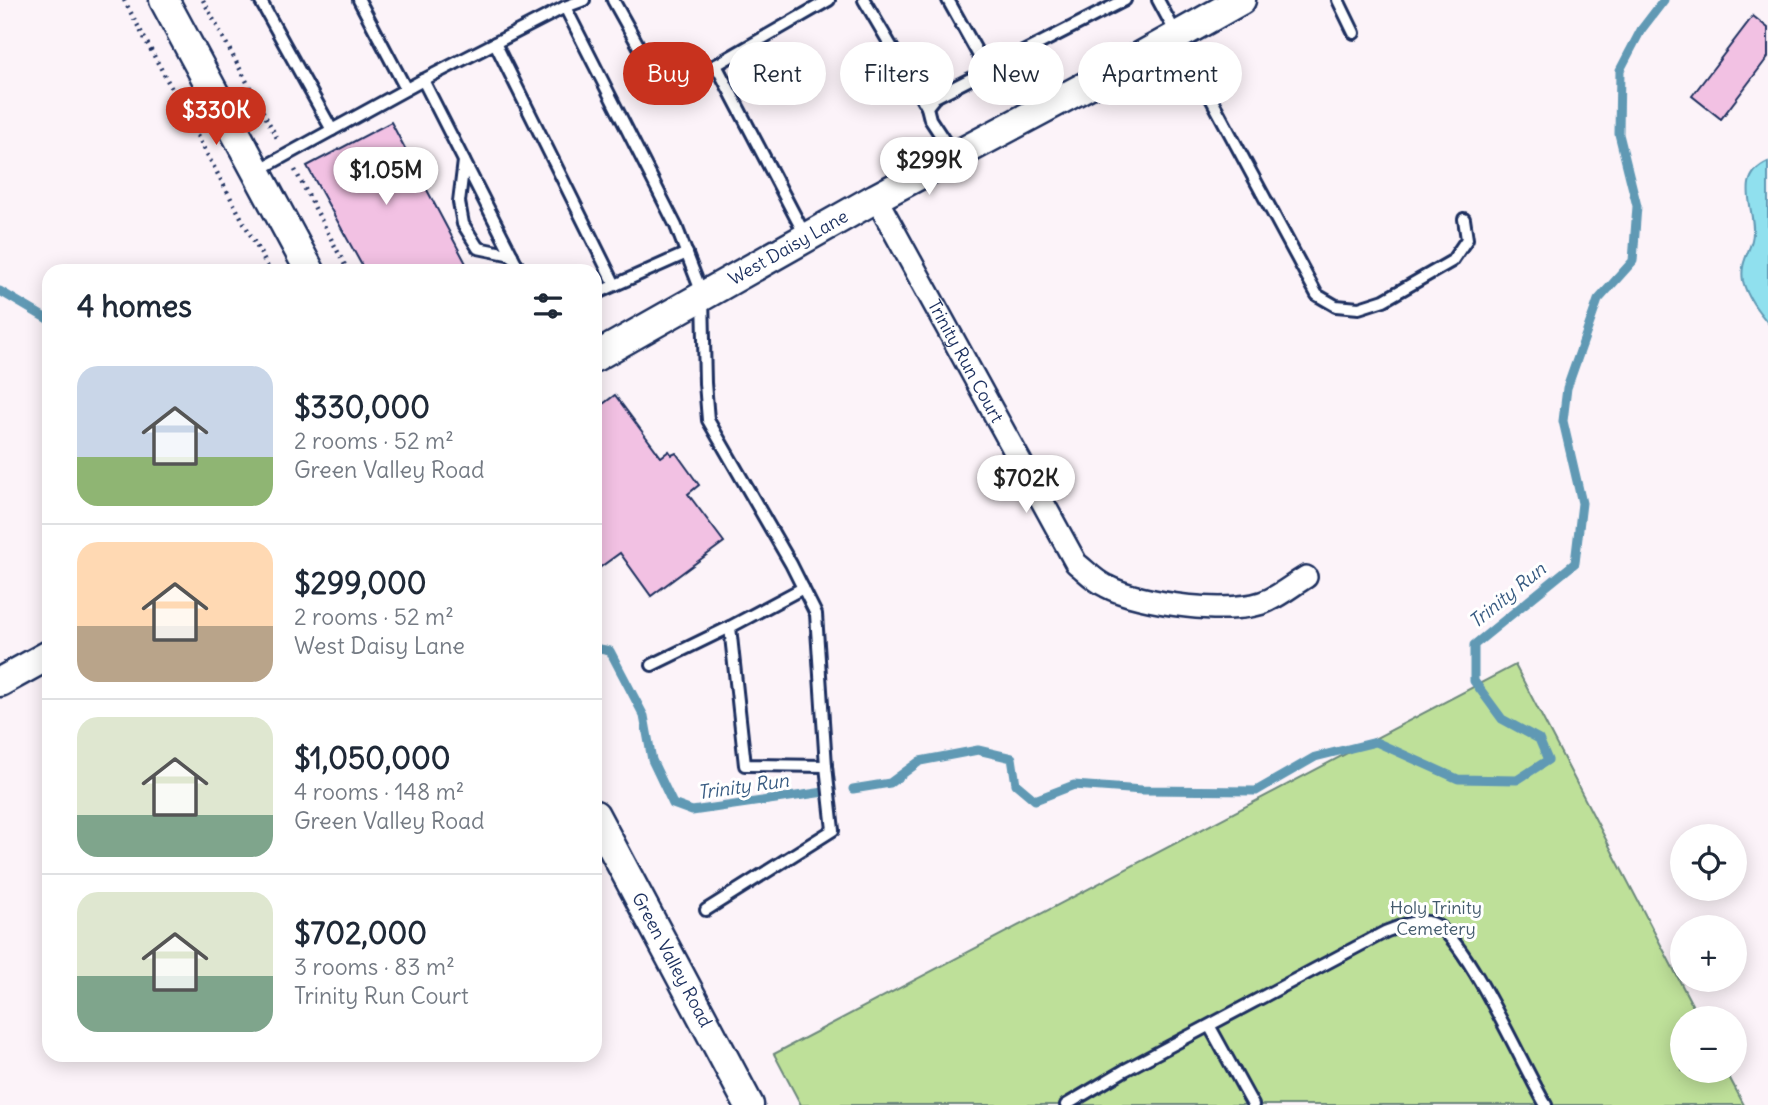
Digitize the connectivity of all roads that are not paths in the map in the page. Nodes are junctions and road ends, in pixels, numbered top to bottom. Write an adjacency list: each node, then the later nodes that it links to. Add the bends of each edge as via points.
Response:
1 (164, 0): 28 (street)
2 (260, 0): 25 (lane)
3 (359, 0): 23 (lane)
4 (584, 0): 14 (lane)
5 (613, 0): 20 (lane, via 643,54 697,72)
6 (829, 0): 20 (lane)
7 (864, 0): 24 (lane)
8 (948, 0): 17 (lane)
9 (1125, 0): 18 (lane)
10 (1173, 0): 13 (lane)
11 (1241, 0): 16 (street, West Daisy Lane)
12 (1338, 0): 15 (lane)
13 (1160, 3): 16 (lane)
14 (565, 7): 19 (lane); 32 (lane)
15 (1354, 33)
16 (1178, 35): 26 (street, West Daisy Lane); 30 (lane, via 1317,295 1336,306 1359,308 1384,300 1452,261 1467,239)
17 (971, 42)
18 (1042, 42)
19 (495, 43): 21 (lane); 36 (lane)
20 (716, 65): 31 (lane)
21 (423, 80): 23 (lane); 27 (lane)
22 (968, 80): 24 (lane, via 934,97)
23 (406, 89): 25 (lane)
24 (927, 107): 26 (lane)
25 (332, 130): 28 (lane)
26 (954, 156): 29 (street, West Daisy Lane)
27 (464, 161): 33 (lane); 33 (lane, via 459,202 463,224 478,248)
28 (257, 171): 34 (street)
29 (876, 198): 31 (street, West Daisy Lane); 40 (street, Trinity Run Court, via 1076,563 1105,586 1129,594 1169,605 1220,609 1267,601)
30 (1464, 219)
31 (806, 237): 38 (street, West Daisy Lane)
32 (687, 253): 36 (lane); 38 (lane)
33 (512, 255): 35 (lane)
34 (306, 264)
35 (516, 264)
36 (615, 285): 37 (lane)
37 (602, 291)
38 (703, 296): 39 (street, West Daisy Lane); 41 (lane, via 708,421)
39 (602, 353)
40 (1306, 577)
41 (803, 588): 42 (lane); 46 (lane, via 816,614)
42 (730, 627): 44 (lane); 46 (lane, via 745,765)
43 (42, 659): 45 (street)
44 (652, 665)
45 (0, 682)
46 (826, 766): 48 (lane, via 833,830)
47 (602, 828): 50 (street, Green Valley Road)
48 (706, 910)
49 (1210, 1027): 51 (lane); 52 (lane); 53 (lane, via 1385,932 1431,922 1445,930 1466,955)
50 (749, 1105)
51 (1066, 1105)
52 (1253, 1105)
53 (1546, 1105)

